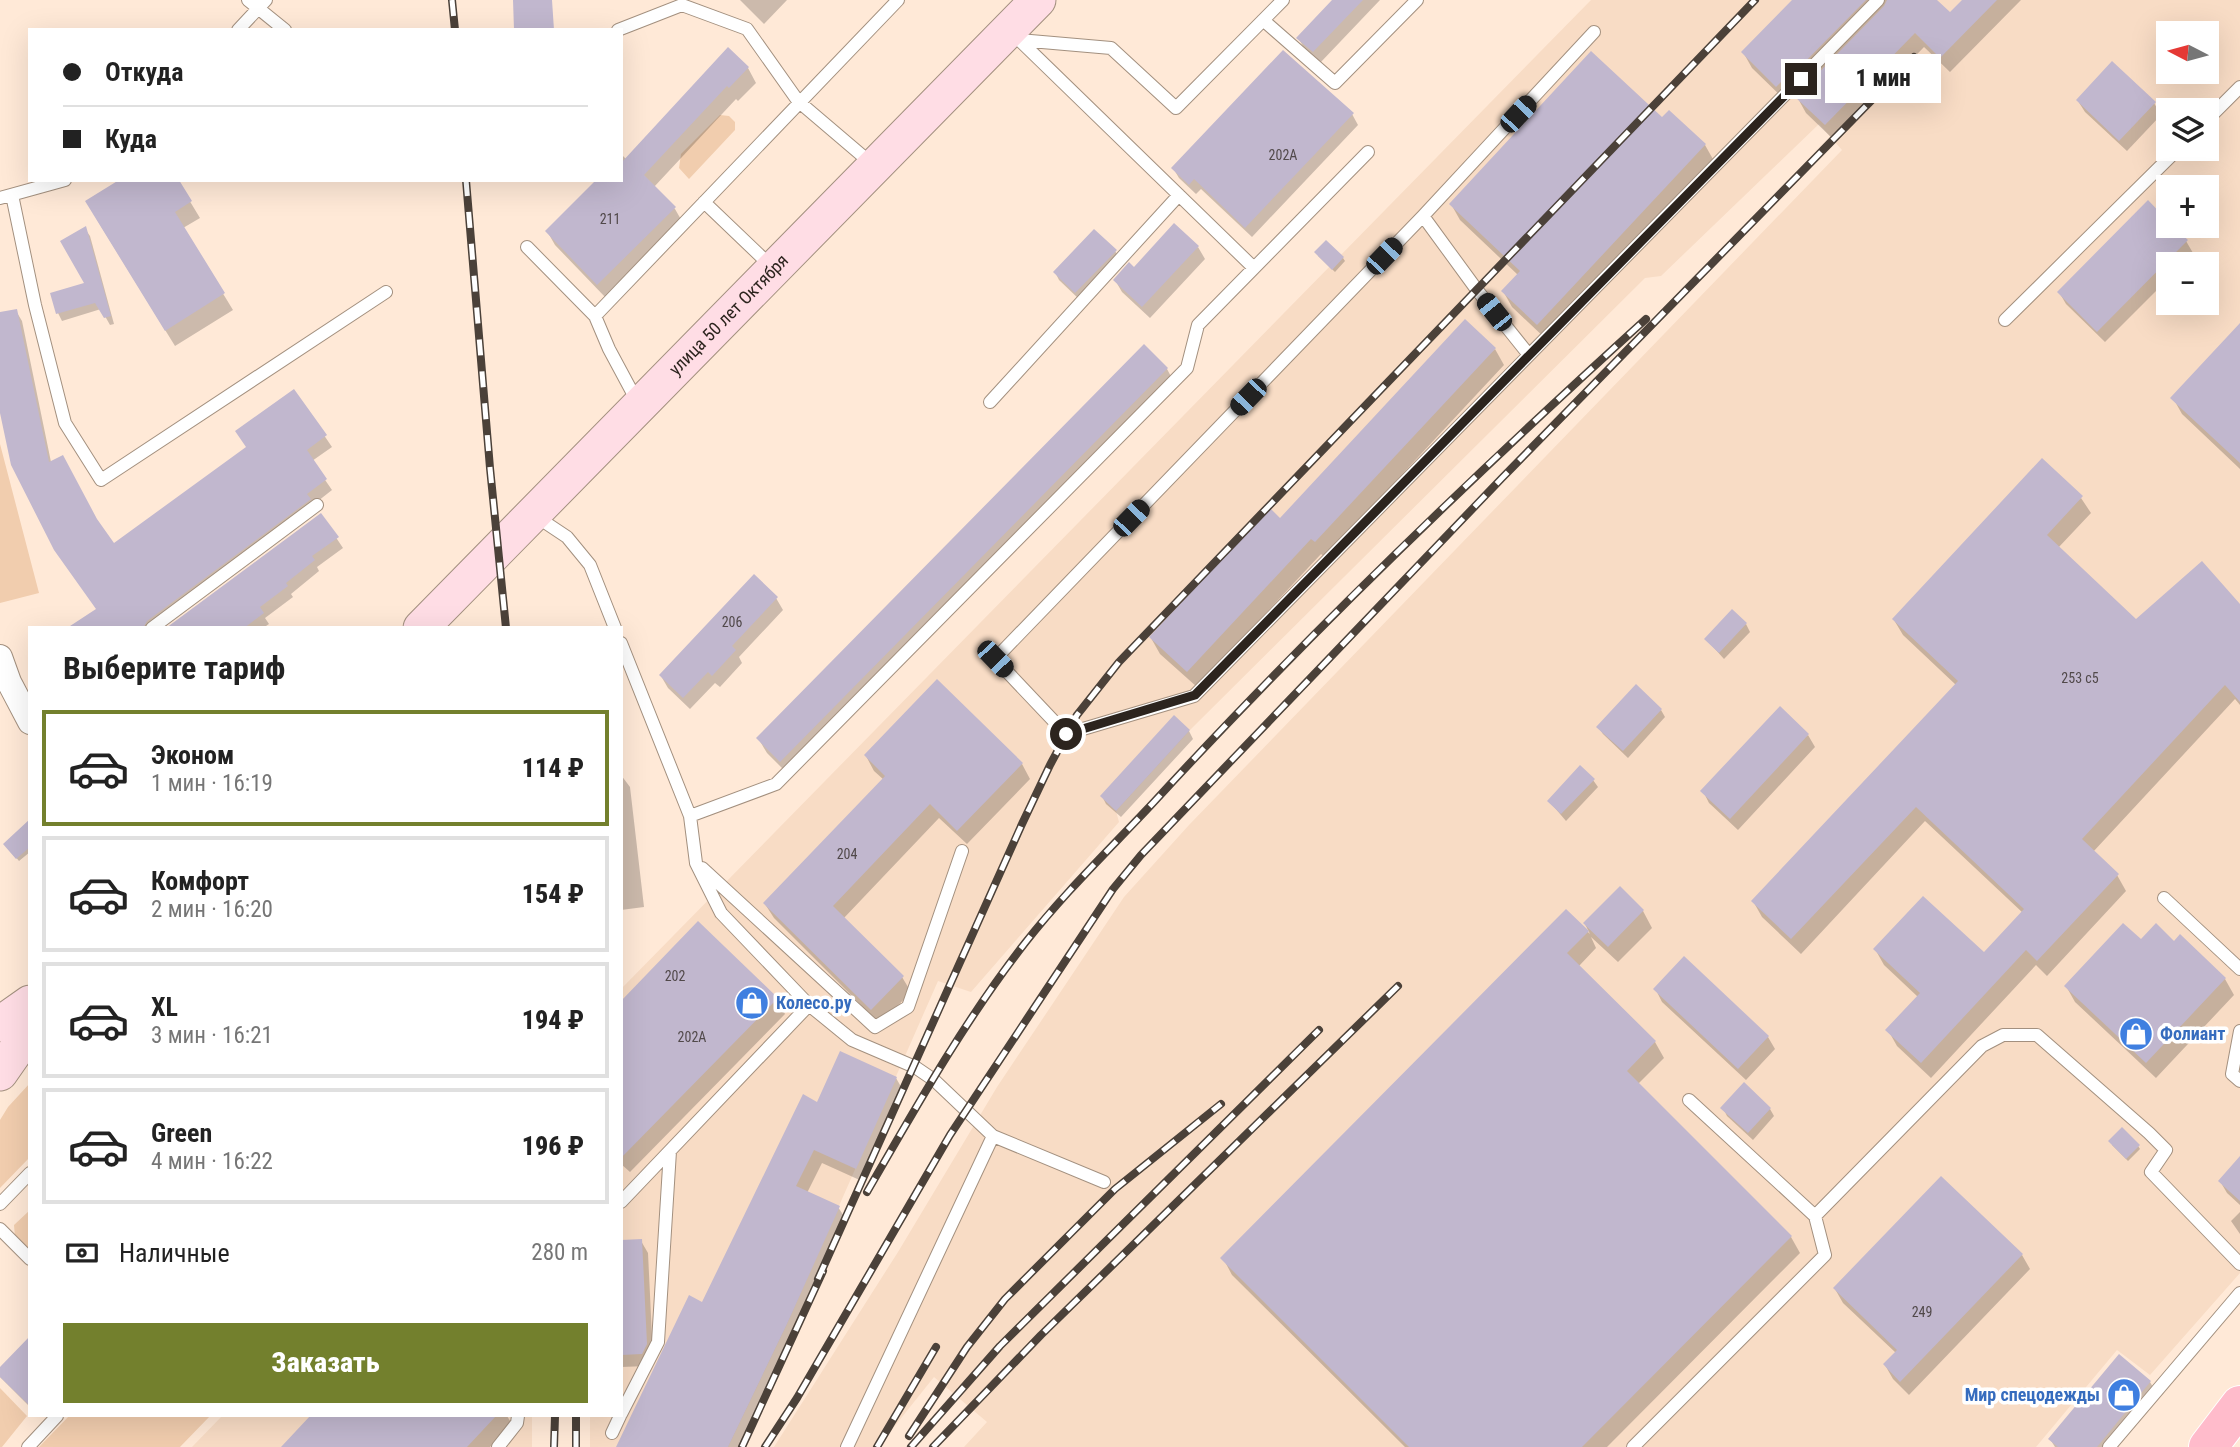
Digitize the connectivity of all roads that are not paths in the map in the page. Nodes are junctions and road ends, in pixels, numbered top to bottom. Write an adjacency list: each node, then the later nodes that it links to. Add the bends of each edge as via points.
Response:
1 (248, 0): 7 (lane)
2 (898, 0): 15 (lane)
3 (1038, 0): 13 (main road, улица 50 лет Октября)
4 (1283, 0): 8 (lane)
5 (1417, 0): 8 (lane, via 1335,83)
6 (1878, 0): 31 (lane)
7 (263, 5): 9 (lane); 10 (lane)
8 (1263, 20): 13 (lane, via 1175,107 1111,48)
9 (240, 28)
10 (283, 28)
11 (623, 28): 15 (lane, via 682,5 747,29)
12 (1594, 32): 24 (lane)
13 (1014, 35): 19 (main road, улица 50 лет Октября); 21 (lane)
14 (2240, 87): 16 (lane)
15 (799, 102): 19 (lane); 23 (lane)
16 (2219, 108)
17 (1368, 152): 27 (lane)
18 (2166, 161): 30 (lane)
19 (875, 166): 26 (main road, улица 50 лет Октября)
20 (58, 182): 22 (lane)
21 (1179, 195): 27 (lane); 32 (lane)
22 (6, 196): 28 (lane, via 65,423 101,480)
23 (704, 202): 26 (lane); 29 (lane)
24 (1423, 216): 31 (lane); 31 (lane, via 995,659 1066,734 1195,695)
25 (527, 247): 29 (lane)
26 (773, 268): 33 (main road, улица 50 лет Октября)
27 (1254, 268): 43 (lane, via 1198,326 1187,368 776,783)
28 (386, 292)
29 (595, 316): 33 (lane)
30 (2005, 320)
31 (1529, 355)
32 (990, 402)
33 (639, 405): 35 (main road, улица 50 лет Октября)
34 (317, 505): 36 (lane)
35 (533, 515): 37 (main road, улица 50 лет Октября); 38 (lane, via 567,537 590,565)
36 (155, 626)
37 (423, 626)
38 (614, 626)
39 (623, 648): 43 (lane)
40 (0, 657): 41 (street)
41 (4, 685): 42 (street)
42 (28, 719)
43 (691, 816): 45 (lane)
44 (962, 851): 45 (lane, via 908,1007 875,1027)
45 (696, 863): 49 (lane, via 721,913)
46 (2164, 898): 47 (lane)
47 (2240, 969)
48 (28, 1004): 50 (main road)
49 (809, 1004): 56 (lane, via 852,1040 898,1058 934,1080); 57 (lane)
50 (0, 1024)
51 (2240, 1031): 54 (lane, via 2232,1074)
52 (28, 1033): 53 (main road)
53 (0, 1073)
54 (2240, 1081)
55 (1689, 1100): 62 (lane)
56 (993, 1136): 59 (lane); 75 (lane)
57 (670, 1151): 60 (lane); 68 (lane, via 658,1342)
58 (28, 1175): 61 (lane)
59 (1104, 1182)
60 (623, 1200)
61 (0, 1204)
62 (1815, 1216): 65 (lane, via 1982,1046 2003,1035 2036,1035 2166,1150 2151,1172); 76 (lane, via 1825,1255)
63 (0, 1229): 64 (lane)
64 (28, 1257)
65 (2240, 1264)
66 (2240, 1293): 77 (lane)
67 (2240, 1405): 78 (main road)
68 (623, 1411)
69 (56, 1417): 73 (lane)
70 (518, 1417): 74 (lane)
71 (620, 1417): 72 (lane)
72 (612, 1433)
73 (28, 1447)
74 (498, 1447)
75 (847, 1447)
76 (1633, 1447)
77 (2109, 1447)
78 (2207, 1447)

